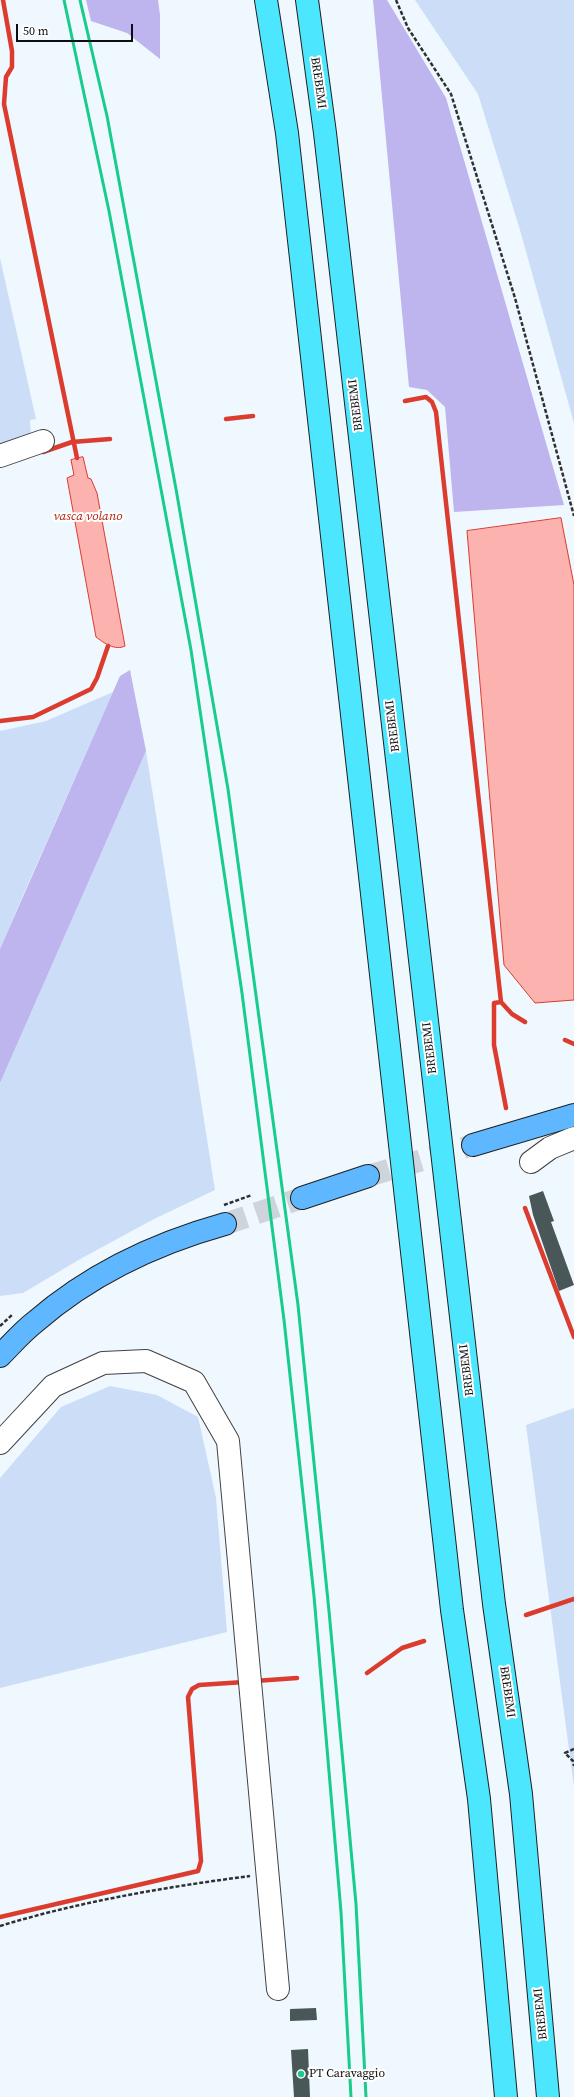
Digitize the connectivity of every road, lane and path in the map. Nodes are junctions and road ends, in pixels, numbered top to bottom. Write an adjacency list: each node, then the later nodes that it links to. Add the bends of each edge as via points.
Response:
1 (266, 0): 21 (highway, via 287,133 452,1610 479,1799)
2 (307, 0): 22 (highway, BREBEMI, via 325,133 494,1604 521,1794)
3 (396, 0): 6 (path, via 408,28 451,94 515,298)
4 (43, 441): 5 (street)
5 (0, 456)
6 (574, 516)
7 (574, 1114): 9 (main road)
8 (574, 1138): 10 (street, via 550,1148)
9 (473, 1145)
10 (531, 1162)
11 (368, 1176): 12 (main road)
12 (302, 1198)
13 (225, 1224): 14 (main road, via 190,1234 114,1268 84,1286 35,1322)
14 (0, 1356)
15 (0, 1443): 18 (street, via 53,1386 103,1363 146,1361 194,1382 228,1441)
16 (574, 1749): 17 (path, via 565,1753 573,1761)
17 (574, 1766)
18 (267, 1874): 19 (path, via 132,1893); 20 (street)
19 (0, 1926)
20 (278, 1989)
21 (506, 2097)
22 (548, 2097)

